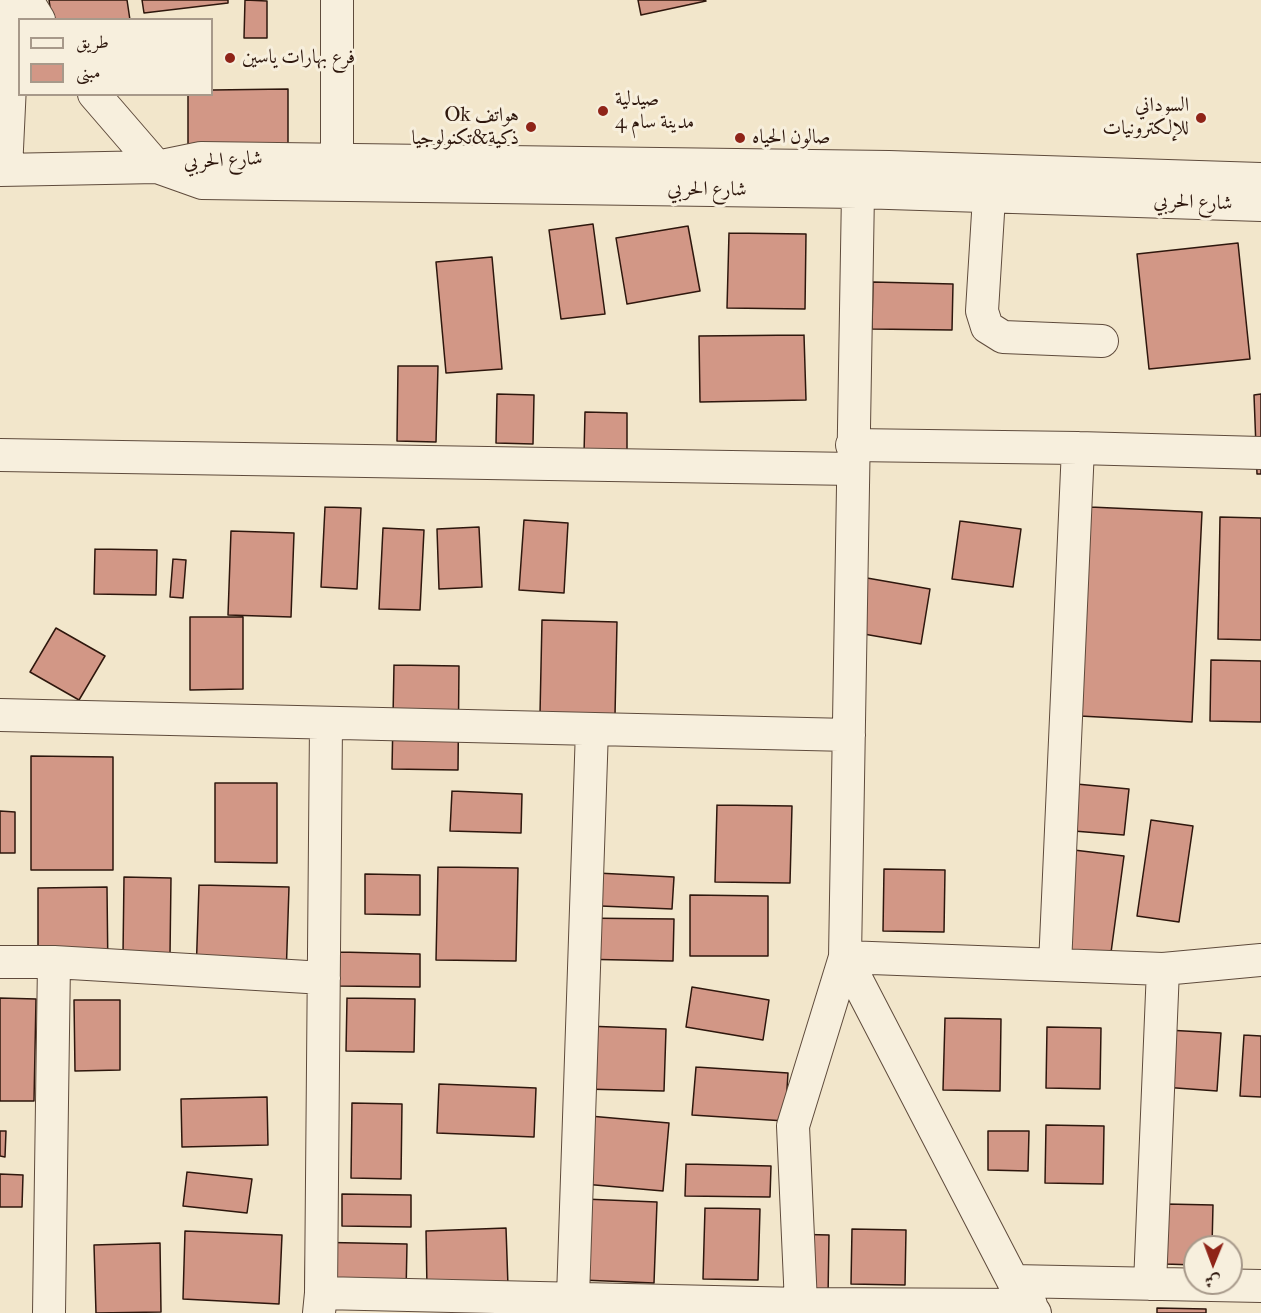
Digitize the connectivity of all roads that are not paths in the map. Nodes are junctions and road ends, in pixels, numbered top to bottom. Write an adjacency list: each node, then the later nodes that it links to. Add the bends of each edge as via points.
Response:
1 (14, 0): 7 (street)
2 (27, 0): 4 (street)
3 (337, 0): 8 (street)
4 (38, 18)
5 (96, 96): 6 (street)
6 (157, 167): 7 (street, شارع الحربي); 8 (street, شارع الحربي, via 202,183)
7 (3, 170)
8 (337, 172): 9 (street, شارع الحربي, via 889,167); 10 (street, شارع الحربي)
9 (1261, 179)
10 (858, 192): 11 (street, شارع الحربي); 17 (street)
11 (989, 197): 12 (street, شارع الحربي); 13 (street, via 982,311 987,327 1003,337)
12 (1261, 205)
13 (1102, 341)
14 (1077, 448): 15 (street); 17 (street); 26 (street)
15 (1261, 453)
16 (0, 455): 17 (street)
17 (853, 457): 21 (street)
18 (0, 715): 19 (street)
19 (326, 724): 20 (street); 28 (street)
20 (592, 729): 21 (street); 31 (street)
21 (849, 735): 22 (street)
22 (845, 957): 26 (street); 32 (street); 34 (street, via 793,1126)
23 (1261, 960): 27 (street)
24 (0, 962): 25 (street)
25 (54, 963): 28 (street); 35 (street)
26 (1055, 965): 27 (street)
27 (1163, 969): 29 (street)
28 (324, 978): 33 (street)
29 (1150, 1284): 30 (street); 32 (street)
30 (1261, 1286)
31 (573, 1297): 33 (street); 34 (street)
32 (1026, 1300): 34 (street)
33 (320, 1303)
34 (801, 1304)
35 (49, 1313)

